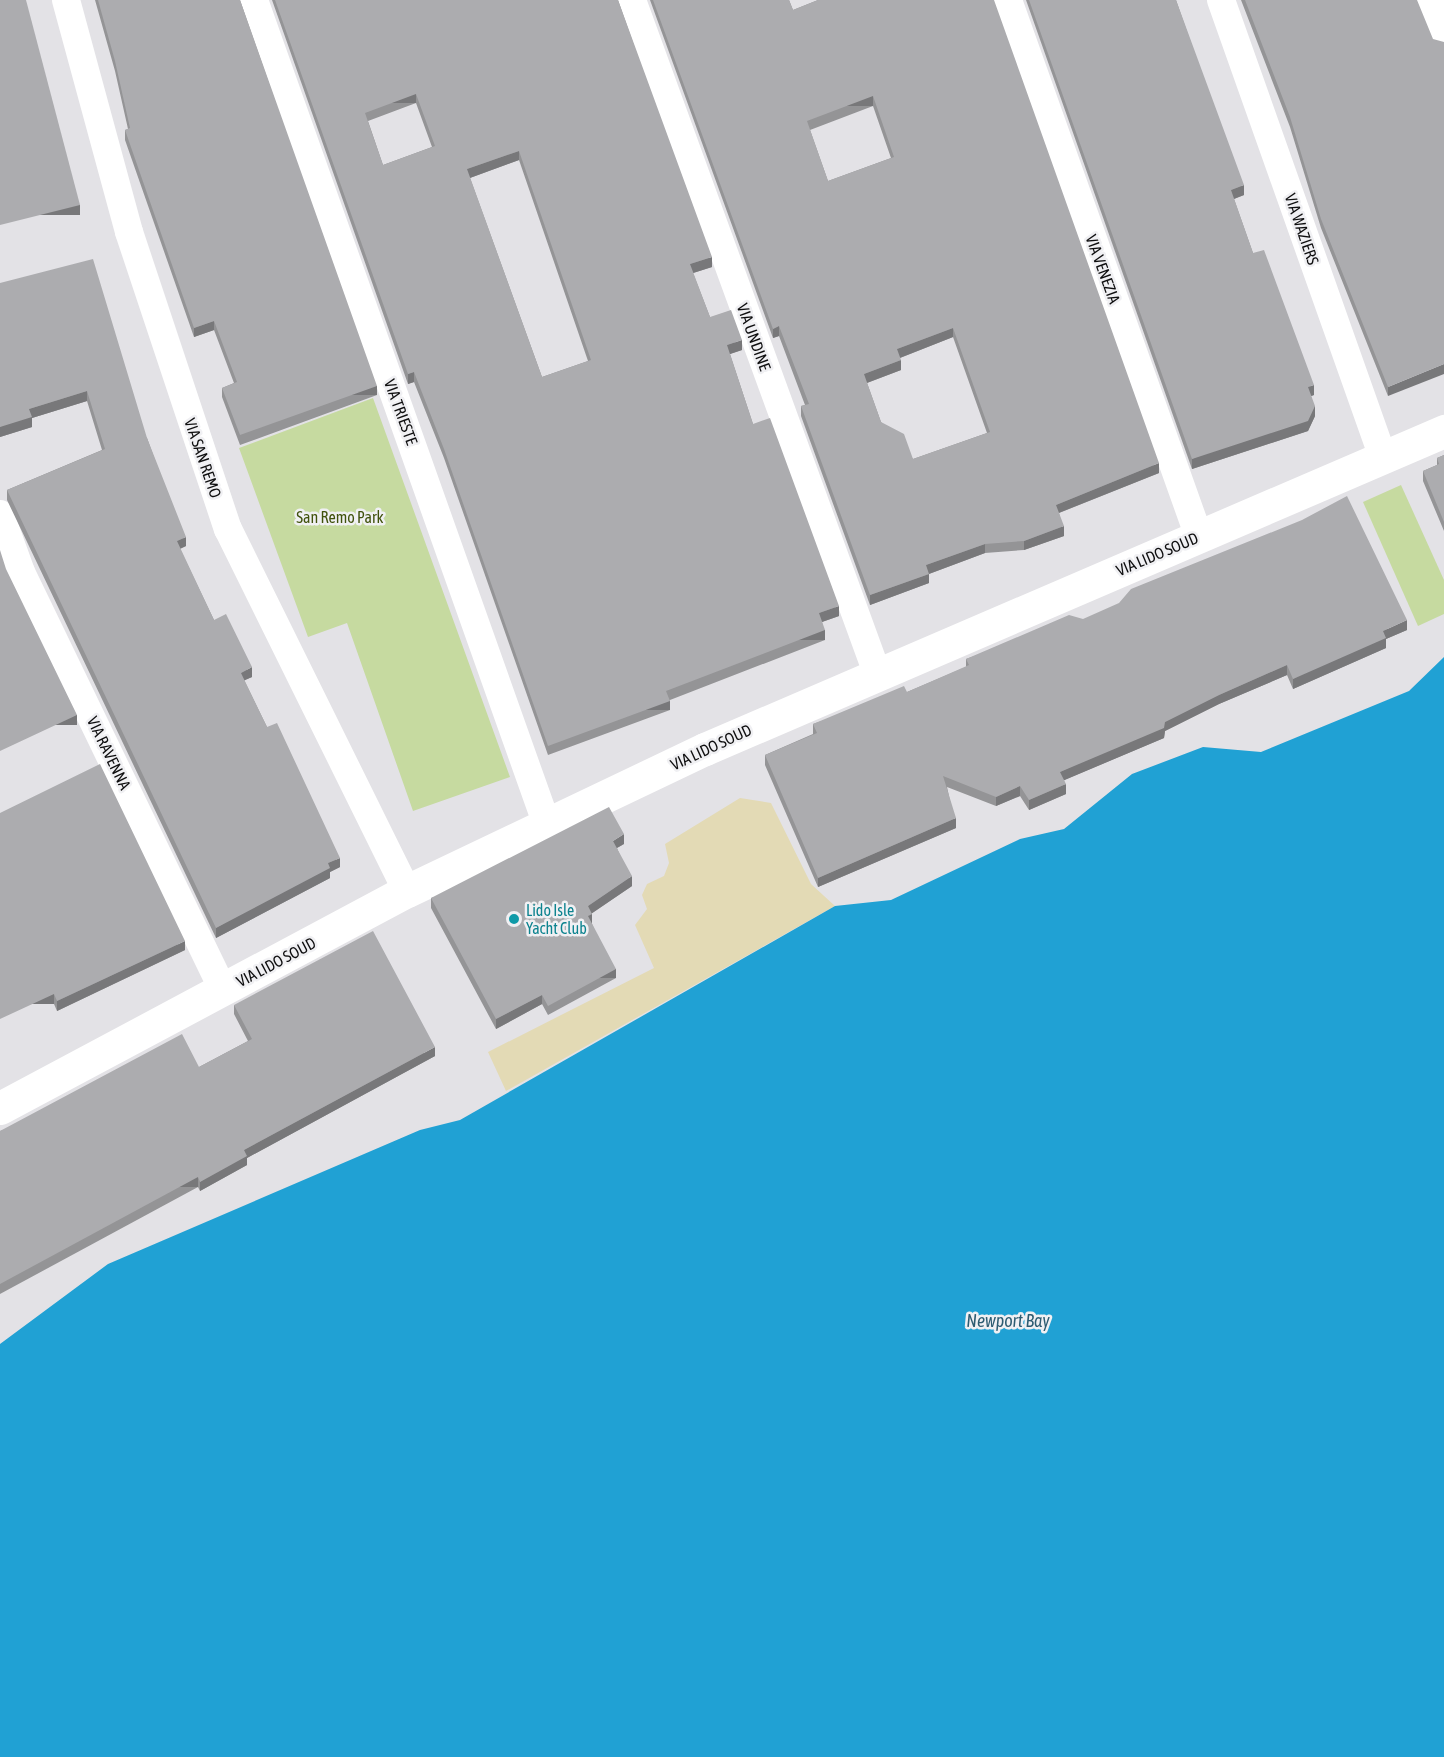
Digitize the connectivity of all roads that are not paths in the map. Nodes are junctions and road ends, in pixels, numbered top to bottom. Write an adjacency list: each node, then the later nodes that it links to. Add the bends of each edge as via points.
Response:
1 (66, 0): 14 (street, VIA SAN REMO, via 129,232 228,529)
2 (254, 0): 13 (street, VIA TRIESTE)
3 (632, 0): 12 (street, VIA UNDINE)
4 (1008, 0): 11 (street, VIA VENEZIA)
5 (1221, 0): 9 (street, VIA WAZIERS)
6 (1431, 0): 7 (street)
7 (1444, 37)
8 (1444, 431): 9 (street, VIA LIDO SOUD)
9 (1383, 458): 11 (street, VIA LIDO SOUD)
10 (0, 514): 15 (street, VIA RAVENNA, via 21,573)
11 (1198, 537): 12 (street, VIA LIDO SOUD)
12 (877, 673): 13 (street, VIA LIDO SOUD)
13 (547, 825): 14 (street, VIA LIDO SOUD)
14 (407, 891): 15 (street, VIA LIDO SOUD)
15 (223, 990): 16 (street, VIA LIDO SOUD)
16 (0, 1108)

